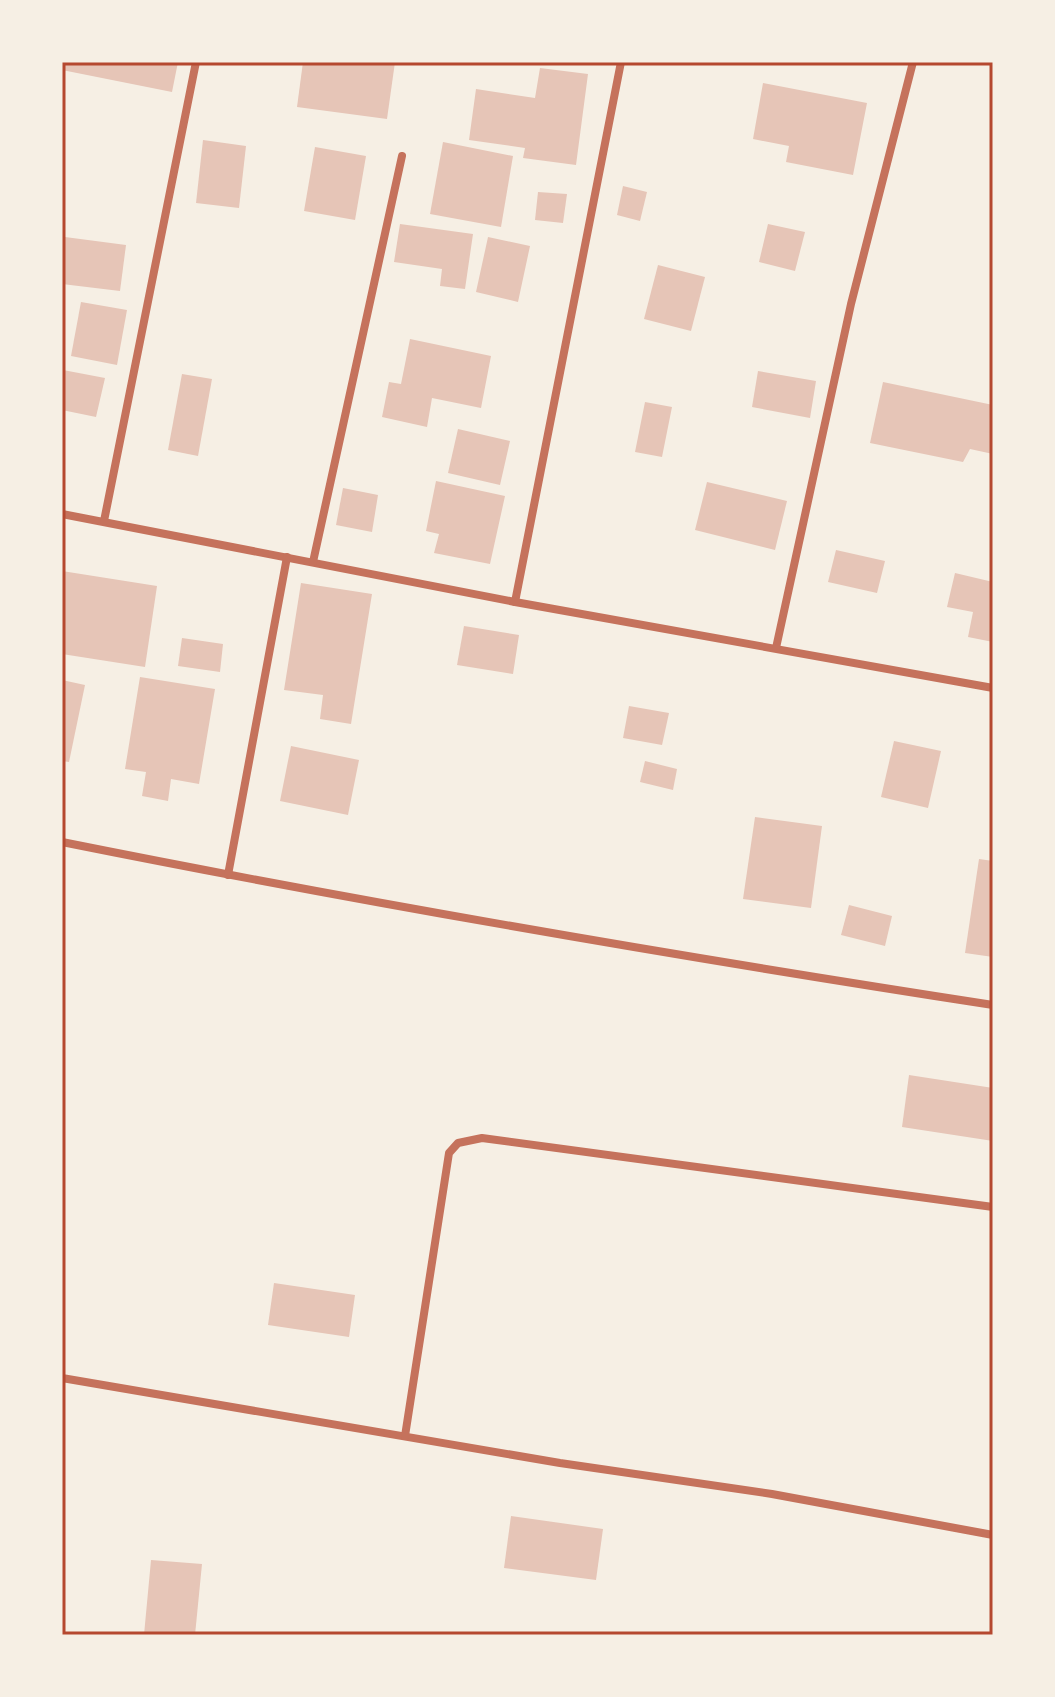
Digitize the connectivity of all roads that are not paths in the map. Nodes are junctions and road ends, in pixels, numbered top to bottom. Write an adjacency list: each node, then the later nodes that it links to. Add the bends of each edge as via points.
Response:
1 (196, 62): 6 (street)
2 (621, 62): 9 (street)
3 (913, 62): 10 (street, via 851,304)
4 (402, 156): 8 (street)
5 (62, 514): 6 (street)
6 (104, 521): 7 (street)
7 (287, 557): 8 (street); 13 (street)
8 (313, 562): 9 (street)
9 (515, 602): 10 (street)
10 (776, 648): 11 (street)
11 (993, 688)
12 (62, 842): 13 (street)
13 (228, 875): 14 (street)
14 (993, 1005)
15 (993, 1207): 17 (street, via 482,1138 458,1143 449,1153)
16 (62, 1378): 17 (street)
17 (405, 1436): 18 (street)
18 (993, 1535)

